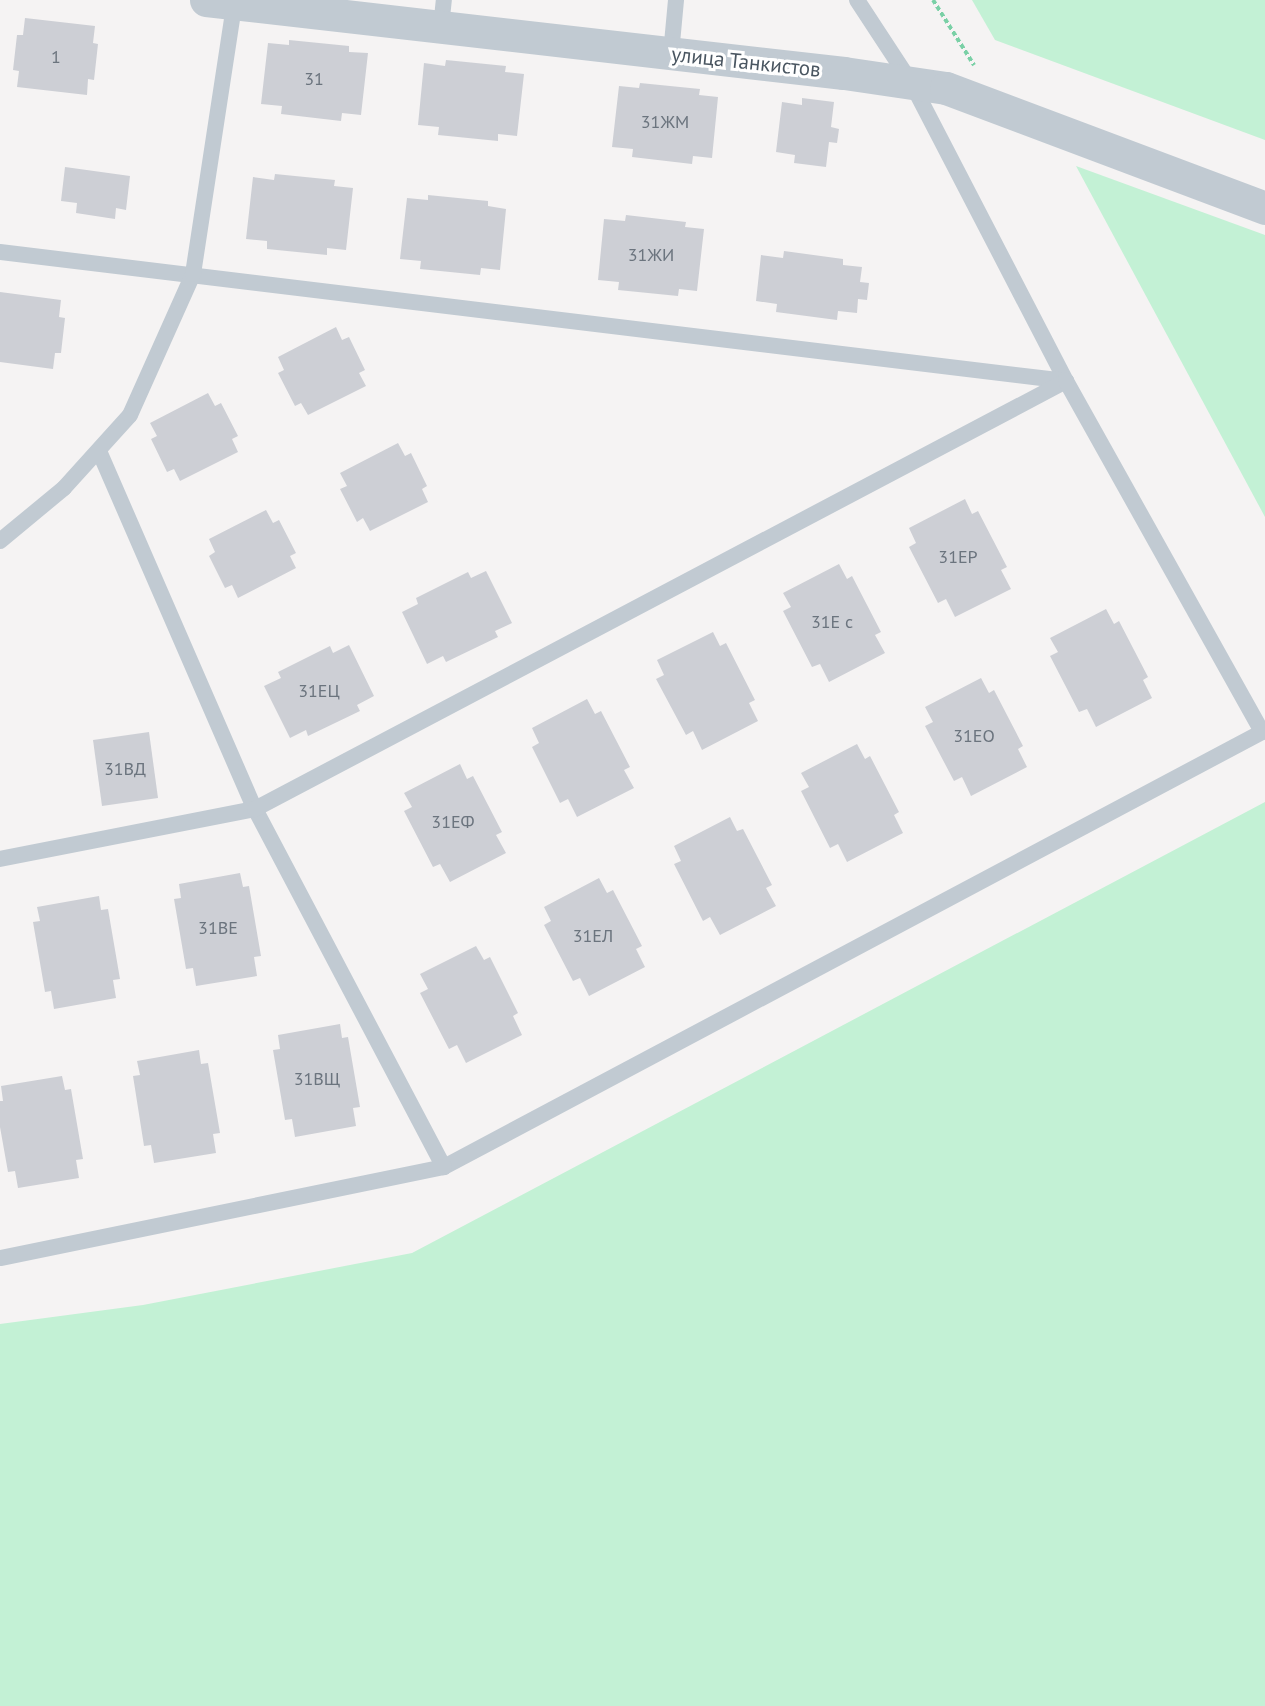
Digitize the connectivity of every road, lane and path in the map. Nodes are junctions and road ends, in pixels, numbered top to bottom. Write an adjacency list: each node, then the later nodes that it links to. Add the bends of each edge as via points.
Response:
1 (676, 0): 7 (lane)
2 (857, 0): 8 (lane)
3 (933, 0): 6 (path)
4 (225, 1): 5 (street, улица Танкистов); 11 (lane)
5 (443, 14): 7 (street, улица Танкистов)
6 (952, 30)
7 (672, 54): 8 (street, улица Танкистов)
8 (912, 84): 9 (street, улица Танкистов, via 963,93); 12 (lane)
9 (1265, 208)
10 (0, 252): 11 (lane)
11 (193, 274): 12 (lane); 13 (lane, via 130,415)
12 (1066, 381): 15 (lane); 17 (lane, via 1262,732)
13 (99, 451): 14 (lane, via 64,488); 15 (lane)
14 (0, 541)
15 (255, 809): 16 (lane); 17 (lane)
16 (0, 859)
17 (444, 1167): 18 (lane)
18 (0, 1258)

